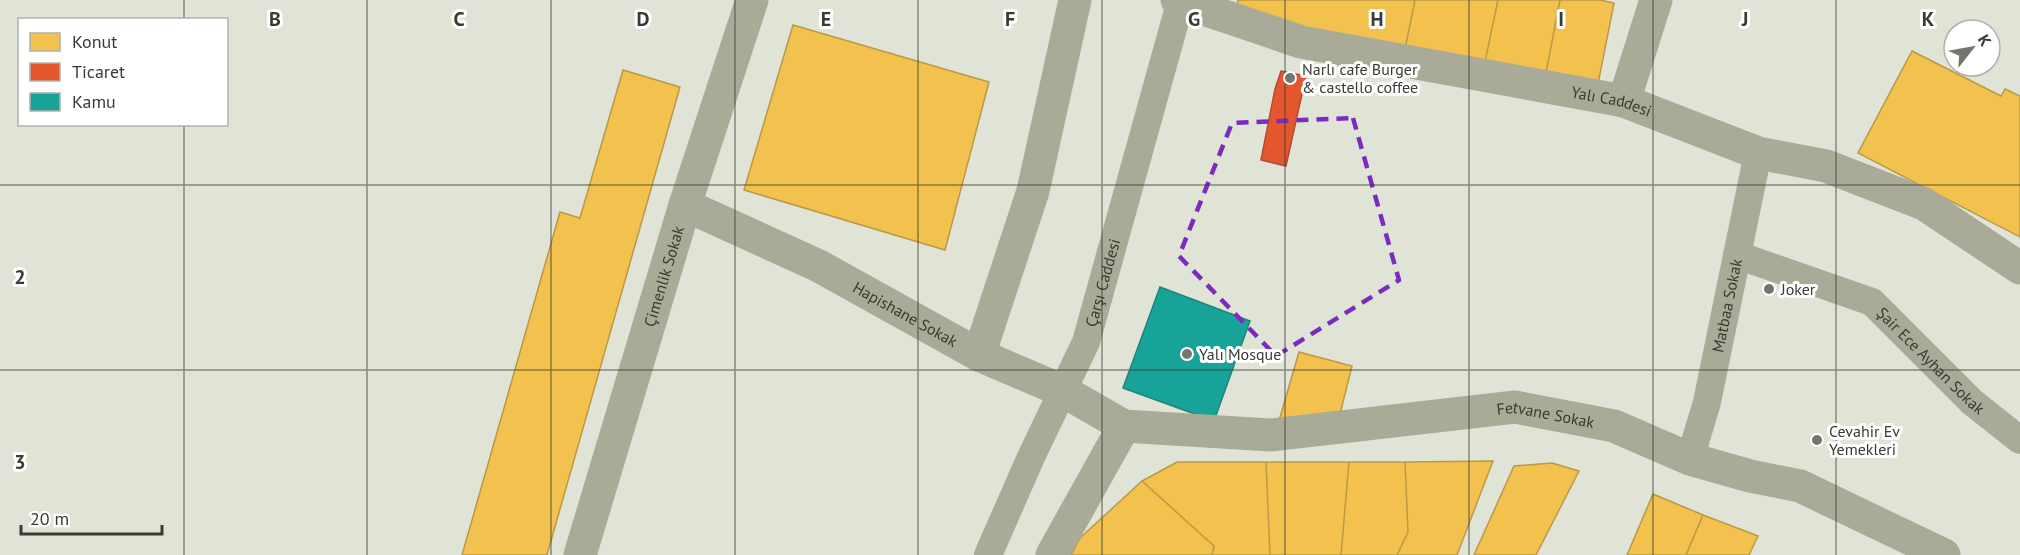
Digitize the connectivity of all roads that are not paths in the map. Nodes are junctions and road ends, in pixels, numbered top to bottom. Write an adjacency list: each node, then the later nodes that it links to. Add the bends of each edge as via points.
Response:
1 (753, 0): 7 (street, Çimenlik Sokak)
2 (1075, 0): 10 (street, via 1033,191)
3 (1180, 0): 5 (street, Yalı Caddesi, via 1301,42); 11 (street, Çarşı Caddesi, via 1086,342)
4 (1656, 0): 5 (street)
5 (1624, 101): 6 (street, Yalı Caddesi)
6 (1758, 153): 8 (street, Matbaa Sokak); 9 (street, Yalı Caddesi, via 1826,166 1924,204)
7 (685, 205): 10 (street, Hapishane Sokak, via 819,266); 15 (street, Çimenlik Sokak)
8 (1737, 255): 13 (street, Şair Ece Ayhan Sokak, via 1872,302 1972,402); 14 (street, Matbaa Sokak, via 1707,402)
9 (2020, 268)
10 (979, 355): 11 (street, Hapishane Sokak)
11 (1062, 391): 12 (street, Hapishane Sokak); 16 (street, Çarşı Caddesi)
12 (1124, 426): 14 (street, Fetvane Sokak, via 1269,435 1515,407 1614,426); 17 (street)
13 (2020, 440)
14 (1690, 459): 18 (street, Fetvane Sokak, via 1800,486)
15 (580, 555)
16 (988, 555)
17 (1052, 555)
18 (1944, 555)

